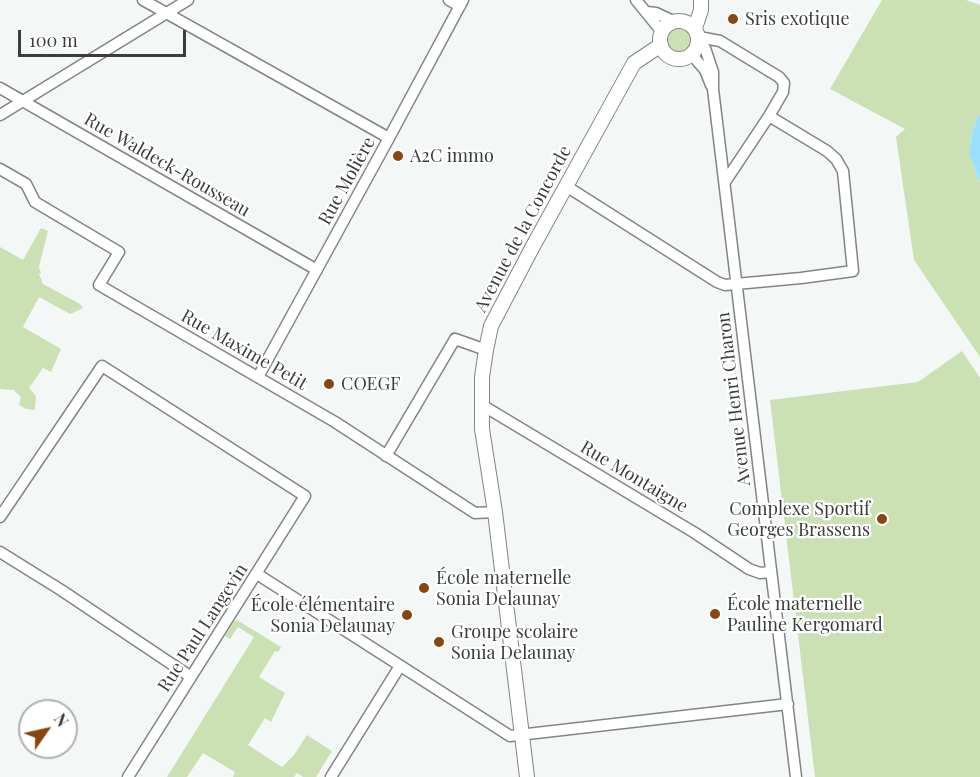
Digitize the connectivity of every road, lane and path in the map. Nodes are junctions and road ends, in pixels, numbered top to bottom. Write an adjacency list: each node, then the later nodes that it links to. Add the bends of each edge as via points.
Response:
1 (143, 0): 8 (street)
2 (188, 0): 8 (street)
3 (449, 0): 6 (street)
4 (636, 0): 7 (street)
5 (700, 0): 10 (street)
6 (461, 3): 18 (street, Rue Molière)
7 (647, 12): 9 (street); 11 (street)
8 (166, 13): 15 (street); 18 (street)
9 (674, 21): 10 (street, via 686,21); 11 (street, via 664,27)
10 (698, 36): 12 (street); 14 (street, Avenue Henri Charon, via 712,65); 17 (street, via 720,41 779,77 784,83 783,92)
11 (661, 39): 12 (street, via 666,54 676,59); 21 (street, Avenue de la Concorde, via 634,63)
12 (692, 55): 14 (street, Avenue Henri Charon, via 705,70)
13 (0, 88): 15 (street, Rue Waldeck-Rousseau)
14 (713, 89): 20 (street, Avenue Henri Charon)
15 (22, 101): 16 (street); 22 (street, Rue Waldeck-Rousseau)
16 (0, 115)
17 (769, 116): 20 (street); 23 (street, via 827,151 843,171 853,271)
18 (389, 138): 22 (street, Rue Molière)
19 (0, 169): 25 (street, Rue Maxime Petit, via 26,184 35,202 119,252 99,285)
20 (725, 182): 23 (street, Avenue Henri Charon)
21 (566, 186): 23 (street, via 717,282); 24 (street, Avenue de la Concorde, via 491,326)
22 (317, 270): 25 (street, Rue Molière)
23 (737, 284): 31 (street, Avenue Henri Charon)
24 (486, 350): 26 (street, Avenue de la Concorde); 27 (street, via 455,339)
25 (258, 377): 27 (street, Rue Maxime Petit)
26 (482, 405): 28 (street, Avenue de la Concorde); 31 (street, Rue Montaigne, via 749,569)
27 (386, 456): 28 (street, Rue Maxime Petit, via 474,513)
28 (495, 512): 36 (street, Avenue de la Concorde)
29 (0, 517): 32 (street, Rue Paul Langevin, via 102,366 305,496)
30 (0, 552): 34 (street)
31 (771, 572): 35 (street, Avenue Henri Charon)
32 (257, 574): 33 (street); 34 (street, Rue Paul Langevin)
33 (400, 666): 36 (street, via 510,736); 38 (street)
34 (191, 677): 37 (street, Rue Paul Langevin)
35 (788, 704): 36 (street); 40 (street, Avenue Henri Charon)
36 (521, 736): 39 (street, Avenue de la Concorde)
37 (128, 777)
38 (331, 777)
39 (527, 777)
40 (796, 777)

